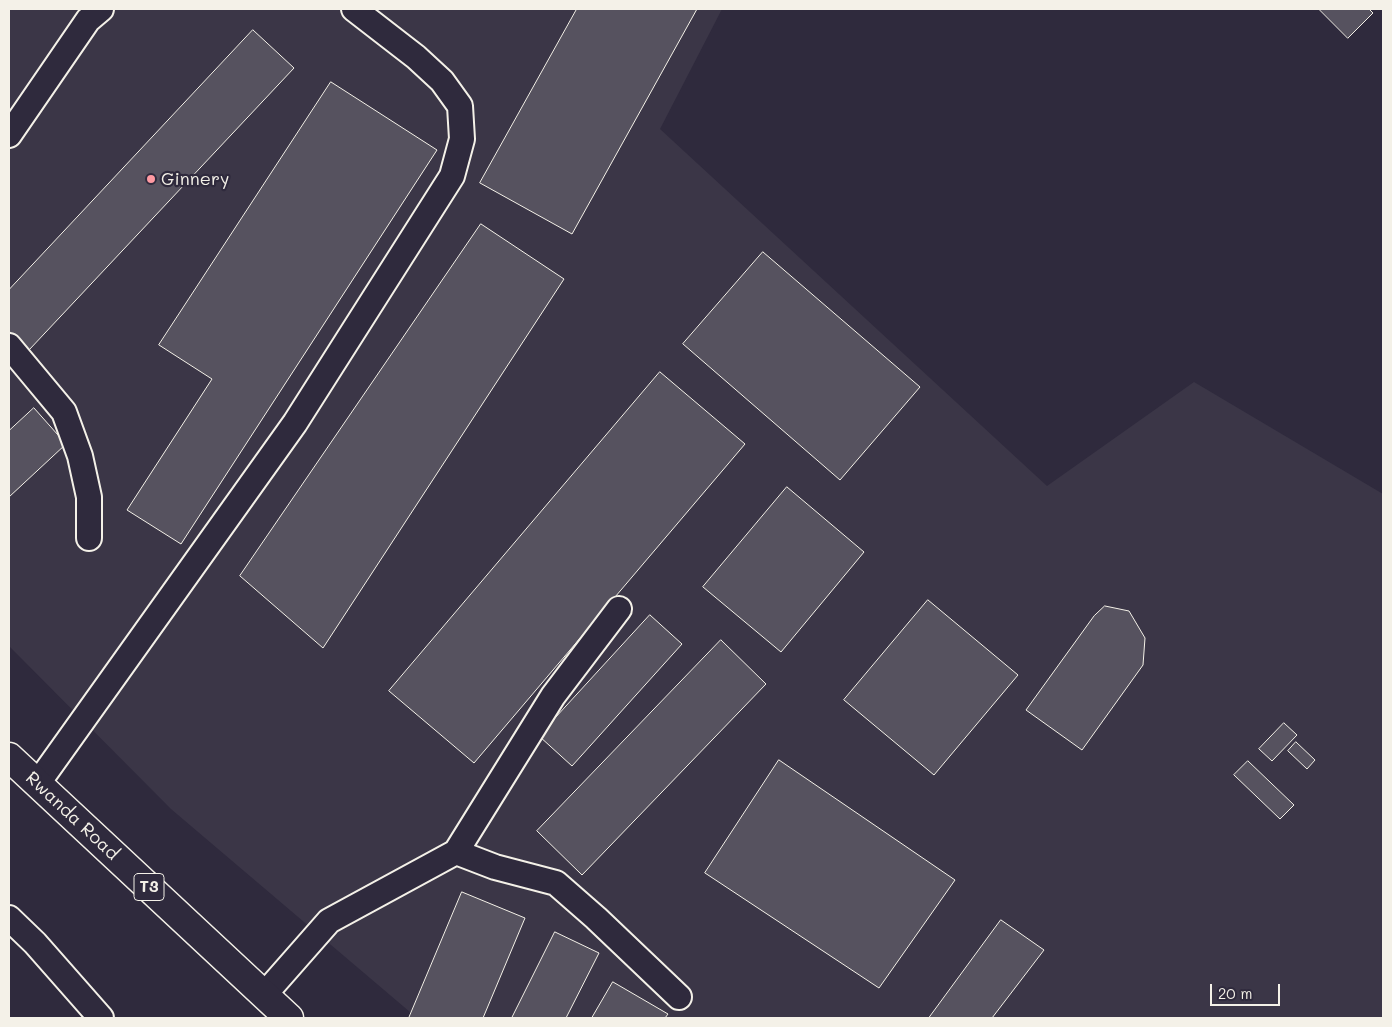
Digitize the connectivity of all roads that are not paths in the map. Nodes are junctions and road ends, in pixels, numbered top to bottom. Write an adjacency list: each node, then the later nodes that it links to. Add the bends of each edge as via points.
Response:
1 (101, 9): 3 (street, via 88,20)
2 (354, 9): 8 (street, via 416,57 442,81 460,106 462,139 452,176 295,423)
3 (9, 135)
4 (9, 346): 5 (street, via 64,412 80,456 89,497)
5 (89, 538)
6 (619, 609): 9 (street, via 553,696)
7 (9, 757): 8 (highway, Rwanda Road / T3)
8 (38, 783): 11 (highway, Rwanda Road / T3)
9 (456, 852): 11 (street, via 329,921); 12 (street, via 495,867 556,883)
10 (9, 918): 13 (street)
11 (264, 995): 14 (highway, Rwanda Road / T3)
12 (679, 997)
13 (101, 1018)
14 (289, 1018)

